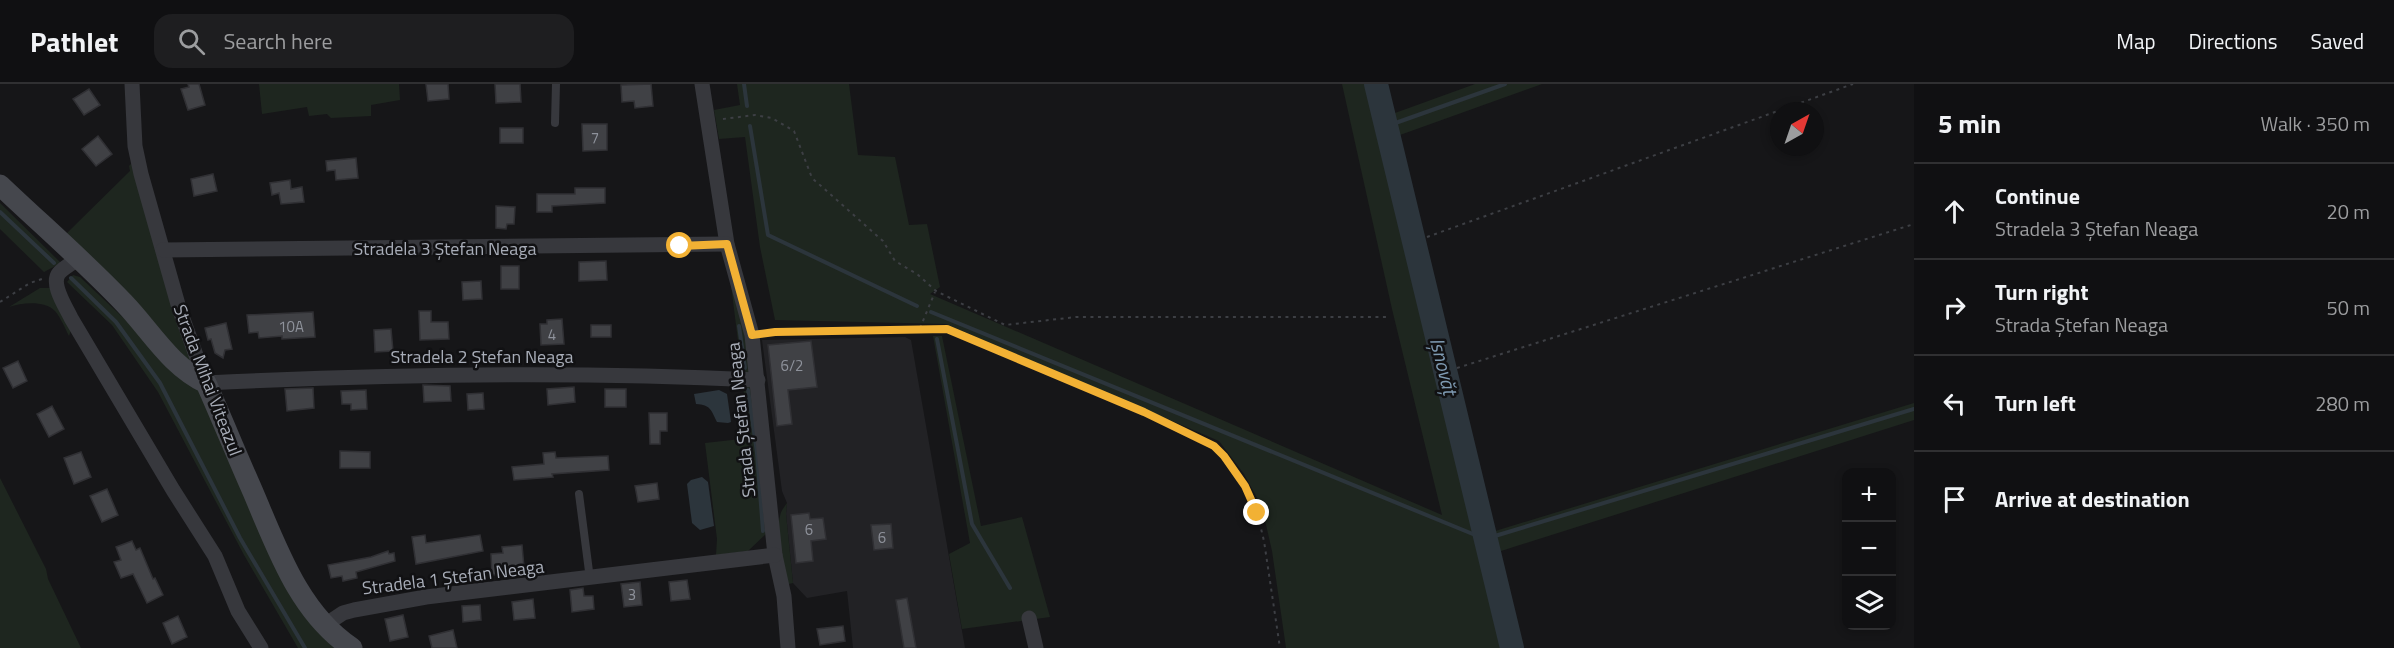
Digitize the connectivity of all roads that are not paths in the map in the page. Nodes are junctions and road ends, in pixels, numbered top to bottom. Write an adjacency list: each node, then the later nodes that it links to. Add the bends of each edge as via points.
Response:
1 (132, 84): 7 (street, Strada Mihai Viteazul, via 135,146)
2 (556, 84): 4 (lane)
3 (702, 84): 6 (street, Strada Ștefan Neaga)
4 (555, 123)
5 (0, 185): 8 (street)
6 (727, 244): 7 (street, Stradela 3 Ștefan Neaga); 9 (street, Strada Ștefan Neaga, via 752,335)
7 (163, 250): 10 (street, Strada Mihai Viteazul)
8 (78, 259): 10 (street, via 125,303 179,366); 16 (street, via 58,274 60,294 215,556 238,611)
9 (758, 380): 10 (street, Stradela 2 Ștefan Neaga, via 505,375 345,376); 12 (street, Strada Ștefan Neaga)
10 (206, 383): 15 (street, Strada Mihai Viteazul, via 289,571 303,598)
11 (579, 494): 13 (lane)
12 (775, 555): 13 (street, Stradela 1 Ștefan Neaga); 18 (street, Strada Ștefan Neaga, via 784,596)
13 (590, 579): 15 (street, Stradela 1 Ștefan Neaga, via 365,607 343,613)
14 (1029, 618): 19 (street)
15 (325, 625): 17 (street, Strada Mihai Viteazul)
16 (261, 648)
17 (352, 648)
18 (788, 648)
19 (1036, 648)

